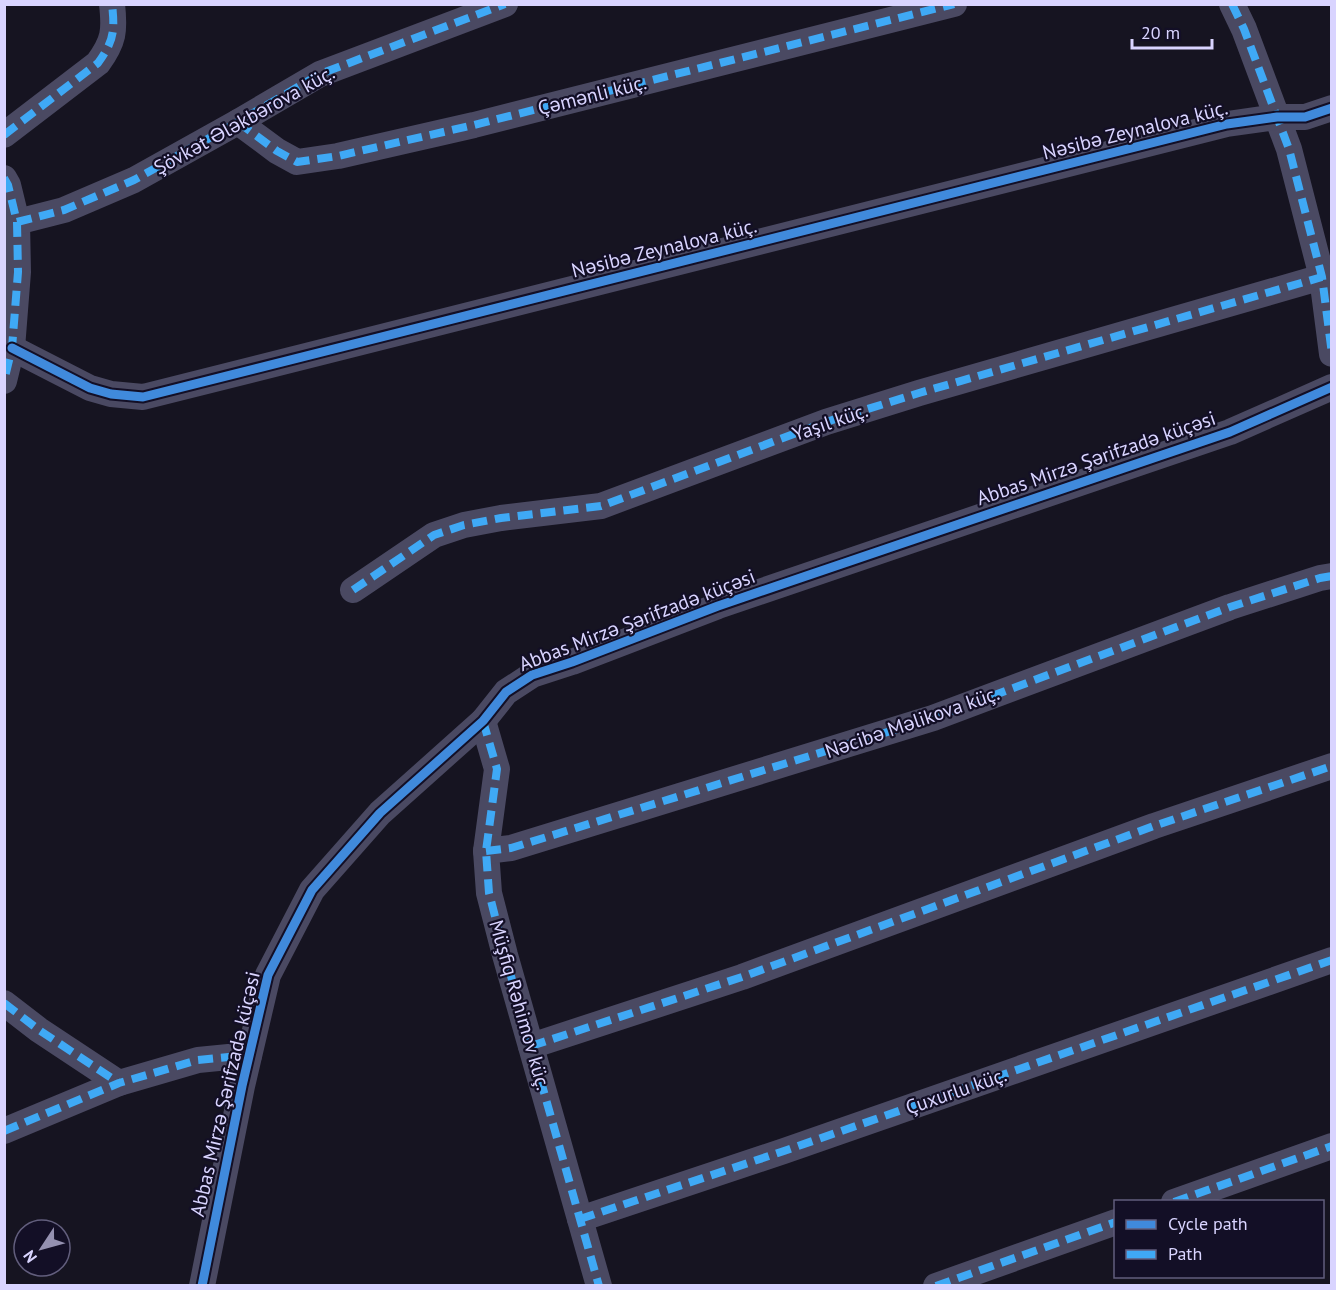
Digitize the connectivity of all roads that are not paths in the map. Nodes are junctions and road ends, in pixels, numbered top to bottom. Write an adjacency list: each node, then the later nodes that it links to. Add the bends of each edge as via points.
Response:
1 (112, 4): 8 (street, via 114,27 109,48 98,63)
2 (505, 4): 7 (street, Şövkət Ələkbərova küç., via 320,74)
3 (954, 4): 7 (street, Çəmənli küç., via 338,156 297,162)
4 (1232, 4): 6 (street)
5 (1332, 108): 6 (street, Nəsibə Zeynalova küç., via 1305,117)
6 (1277, 117): 11 (street); 12 (street, Nəsibə Zeynalova küç., via 1227,124 143,397 90,388)
7 (238, 123): 10 (street, Şövkət Ələkbərova küç., via 134,180 64,210)
8 (4, 135)
9 (4, 178): 10 (street)
10 (17, 222): 12 (street)
11 (1322, 277): 13 (street); 17 (street, Yaşıl küç., via 837,419 601,506 464,525 434,535)
12 (12, 348): 14 (street)
13 (1332, 354)
14 (4, 381)
15 (1332, 387): 18 (street, Abbas Mirzə Şərifzadə küçəsi, via 1230,432 729,602 532,675 506,692)
16 (1332, 576): 20 (street, Nəcibə Məlikova küç., via 1230,607 933,718 511,849)
17 (353, 590)
18 (483, 721): 20 (street, Müşfiq Rəhimov küç., via 497,769); 24 (street, Abbas Mirzə Şərifzadə küçəsi, via 380,813 312,890 268,975)
19 (1332, 766): 23 (street, via 1154,826 742,977)
20 (486, 851): 23 (street, Müşfiq Rəhimov küç., via 489,893)
21 (1332, 960): 29 (street, Çuxurlu küç.)
22 (4, 1003): 25 (street)
23 (531, 1046): 29 (street, Müşfiq Rəhimov küç.)
24 (249, 1055): 25 (street, via 198,1060); 31 (street, Abbas Mirzə Şərifzadə küçəsi)
25 (119, 1083): 26 (street)
26 (4, 1131)
27 (1332, 1146): 28 (street)
28 (1180, 1200)
29 (580, 1219): 32 (street, Müşfiq Rəhimov küç.)
30 (1114, 1223): 33 (street)
31 (202, 1286)
32 (599, 1286)
33 (936, 1286)

